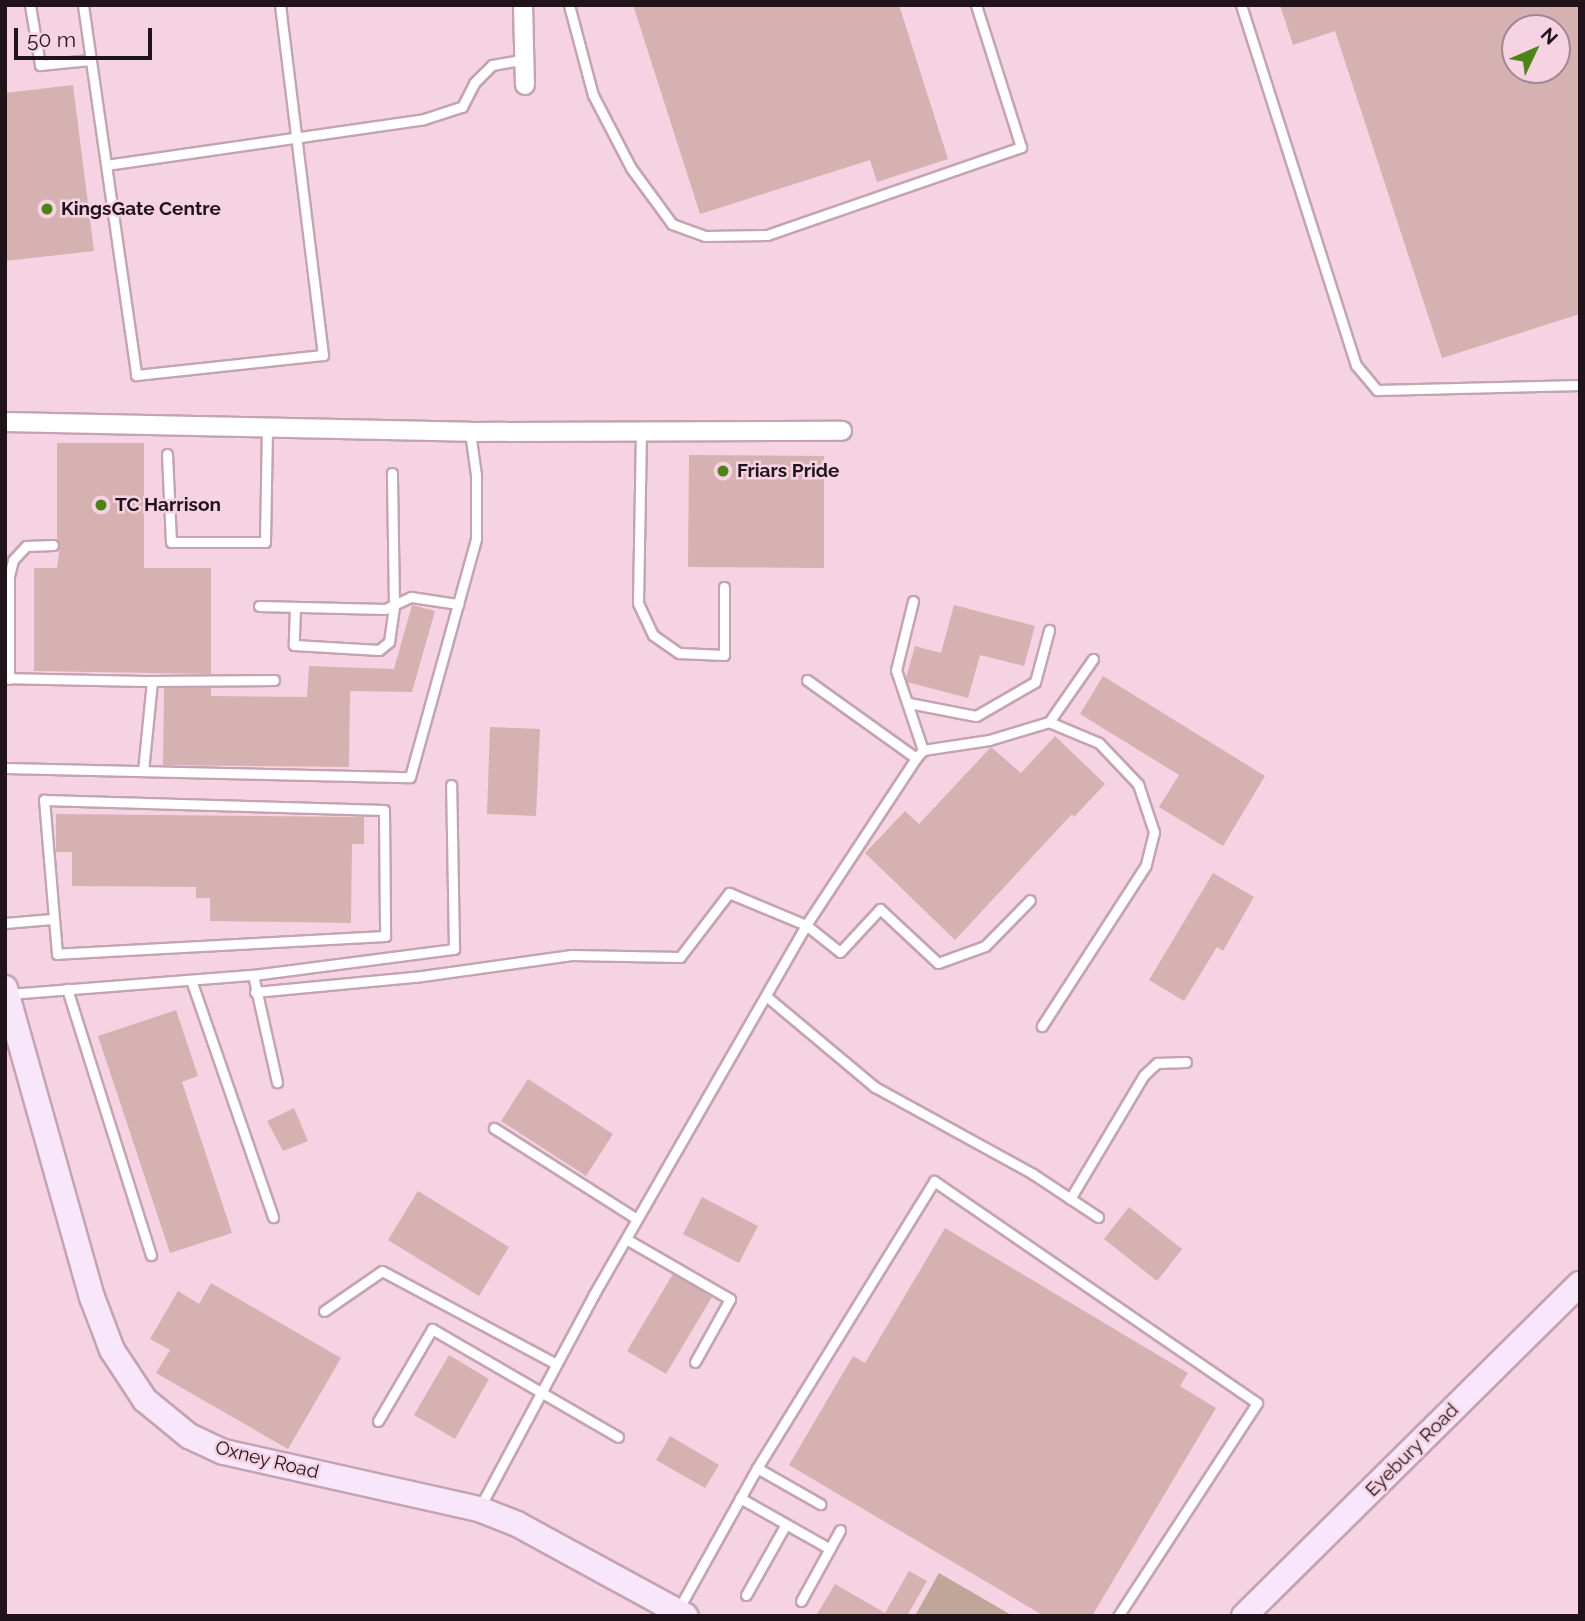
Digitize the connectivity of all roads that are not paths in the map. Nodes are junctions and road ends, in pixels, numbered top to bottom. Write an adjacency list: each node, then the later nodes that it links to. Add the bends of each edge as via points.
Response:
1 (30, 5): 9 (lane, via 40,65)
2 (83, 5): 9 (lane)
3 (280, 5): 11 (lane)
4 (523, 5): 8 (street)
5 (569, 5): 6 (lane, via 593,95 631,169 672,224 718,236 767,235 1021,147)
6 (976, 5)
7 (1241, 5): 13 (lane, via 1356,365 1377,390)
8 (525, 59): 10 (street); 11 (lane, via 492,65 474,83 462,107 424,119)
9 (90, 60): 12 (lane)
10 (525, 85)
11 (296, 139): 12 (lane); 12 (lane, via 323,355 136,375)
12 (106, 165)
13 (1580, 385)
14 (5, 422): 15 (street)
15 (267, 428): 18 (street); 19 (lane, via 265,542 171,542)
16 (641, 429): 17 (street); 18 (street); 22 (lane, via 638,603 653,635 679,653 724,655)
17 (842, 431)
18 (470, 432): 24 (lane, via 476,475 476,540)
19 (167, 454)
20 (392, 472): 25 (lane)
21 (53, 545): 30 (lane, via 26,546 13,560)
22 (724, 587)
23 (914, 601): 34 (lane, via 896,670)
24 (458, 604): 25 (lane, via 411,597); 39 (lane, via 410,777)
25 (394, 605): 27 (lane, via 385,609); 27 (lane, via 389,642 379,650 294,645)
26 (259, 606): 27 (lane)
27 (295, 607)
28 (1049, 630): 34 (lane, via 1035,681 976,716)
29 (1093, 659): 35 (lane)
30 (7, 679): 33 (lane)
31 (274, 680): 33 (lane)
32 (807, 680): 37 (lane)
33 (152, 681): 39 (lane)
34 (909, 703): 36 (lane)
35 (1049, 722): 36 (lane, via 989,740); 51 (lane, via 1100,743 1138,785 1154,832 1146,865)
36 (923, 750): 37 (lane)
37 (916, 758): 44 (lane)
38 (5, 768): 39 (lane)
39 (143, 771)
40 (451, 785): 45 (lane, via 454,949)
41 (1030, 900): 44 (lane, via 985,946 938,963 880,909 840,952)
42 (52, 919): 42 (lane, via 44,800 384,810 385,936 57,954); 43 (lane)
43 (5, 923)
44 (806, 926): 49 (lane, via 729,893 680,957 571,955); 50 (lane)
45 (253, 975): 46 (lane); 49 (lane)
46 (191, 980): 47 (lane); 56 (lane)
47 (67, 989): 48 (lane); 60 (lane)
48 (6, 991): 71 (street, Oxney Road, via 92,1297 111,1349 145,1400 189,1436 224,1452)
49 (255, 992): 53 (lane)
50 (765, 996): 55 (lane, via 875,1087); 58 (lane)
51 (1042, 1026)
52 (1186, 1062): 55 (lane, via 1157,1063 1144,1075)
53 (277, 1082)
54 (494, 1128): 58 (lane)
55 (1070, 1199): 57 (lane)
56 (273, 1217)
57 (1098, 1217)
58 (637, 1219): 59 (lane)
59 (626, 1239): 63 (lane, via 730,1299); 64 (lane)
60 (151, 1255)
61 (1580, 1284): 79 (street, Eyebury Road)
62 (324, 1311): 64 (lane, via 382,1271)
63 (695, 1362)
64 (556, 1364): 65 (lane)
65 (541, 1392): 66 (lane, via 432,1329); 67 (lane); 71 (lane)
66 (378, 1421)
67 (618, 1437)
68 (757, 1468): 69 (lane); 70 (lane); 78 (lane, via 934,1181 1257,1403)
69 (740, 1498): 72 (lane); 77 (lane)
70 (820, 1504)
71 (480, 1509): 77 (street, Oxney Road, via 517,1524)
72 (786, 1524): 74 (lane); 75 (lane)
73 (841, 1530): 74 (lane)
74 (830, 1549): 76 (lane)
75 (746, 1595)
76 (801, 1601)
77 (681, 1613)
78 (1118, 1616)
79 (1244, 1616)

